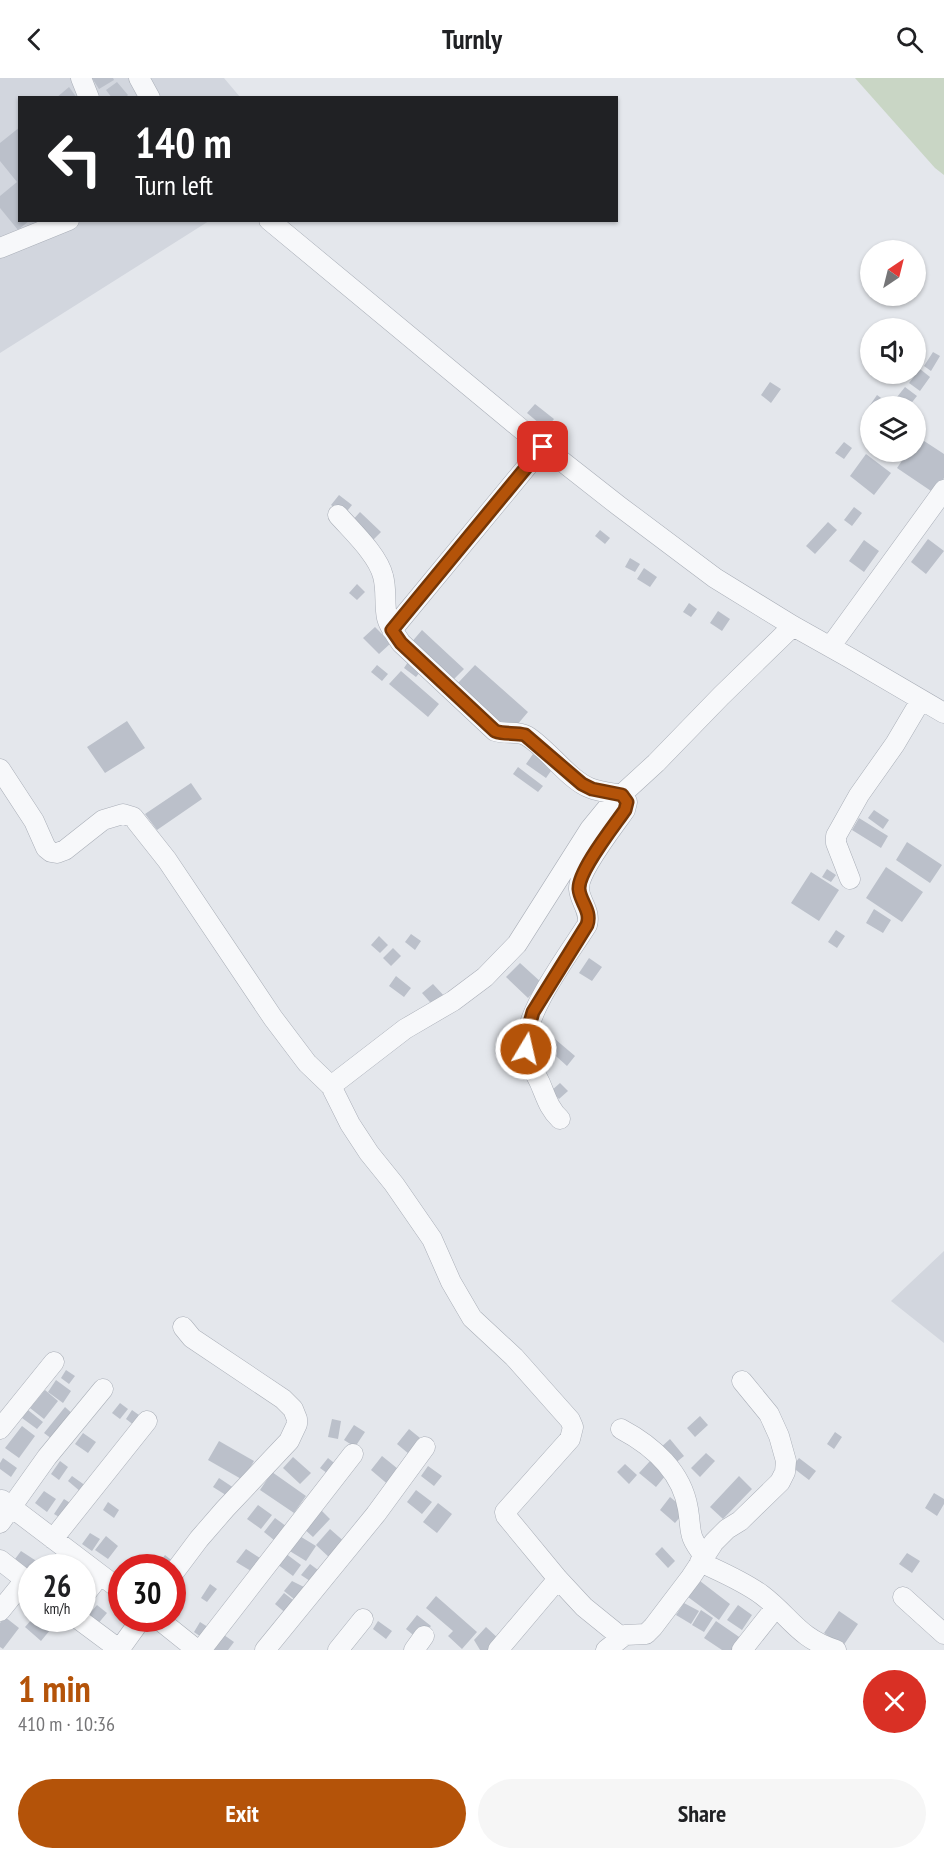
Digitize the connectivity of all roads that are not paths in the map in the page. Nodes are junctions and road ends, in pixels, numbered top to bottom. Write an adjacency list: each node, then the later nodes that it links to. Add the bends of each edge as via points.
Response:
1 (81, 78): 3 (street)
2 (139, 78): 4 (street)
3 (88, 96)
4 (149, 96)
5 (64, 222): 7 (street)
6 (271, 222): 8 (street)
7 (0, 248)
8 (543, 447): 11 (street, via 715,578); 12 (street)
9 (944, 490): 13 (street)
10 (338, 515): 12 (street, via 383,574 387,618)
11 (793, 626): 13 (street); 17 (street)
12 (392, 630): 17 (street, via 495,731 525,735 582,784)
13 (830, 646): 14 (street)
14 (921, 700): 15 (street); 18 (street, via 836,836)
15 (944, 713)
16 (0, 769): 19 (street, via 51,852 65,850 104,820 123,814 133,817 167,860 273,1018 307,1063)
17 (622, 795): 19 (street, via 590,829 517,944 485,977 405,1029); 20 (street, via 627,806 580,881 587,925 533,1012 526,1037 529,1061 548,1103)
18 (850, 879)
19 (331, 1086): 37 (street, via 369,1153 432,1239 472,1318 514,1357 573,1426 570,1439 505,1512)
20 (560, 1119)
21 (183, 1327): 32 (street, via 192,1338 283,1399 297,1419 289,1441)
22 (54, 1362): 26 (street)
23 (742, 1381): 33 (street, via 769,1414 786,1461 785,1472 780,1482 740,1521 720,1535)
24 (103, 1389): 30 (street)
25 (147, 1421): 31 (street)
26 (0, 1429)
27 (621, 1429): 33 (street, via 668,1465 688,1508 691,1537)
28 (425, 1447): 52 (street)
29 (353, 1454): 51 (street)
30 (4, 1509): 31 (street)
31 (53, 1539): 36 (street)
32 (186, 1556)
33 (702, 1559): 42 (street); 49 (street, via 646,1634 625,1635)
34 (0, 1560): 35 (street)
35 (18, 1574)
36 (100, 1575): 38 (street); 39 (street)
37 (558, 1579): 49 (street); 54 (street)
38 (96, 1580)
39 (108, 1581)
40 (18, 1592): 43 (street)
41 (903, 1598): 48 (street)
42 (776, 1607): 55 (street); 56 (street, via 810,1639)
43 (0, 1611)
44 (363, 1619): 53 (street)
45 (96, 1632): 50 (street)
46 (132, 1632): 50 (street)
47 (175, 1632): 51 (street)
48 (944, 1634)
49 (614, 1646)
50 (120, 1650)
51 (199, 1650)
52 (265, 1650)
53 (338, 1650)
54 (498, 1650)
55 (742, 1650)
56 (836, 1650)

